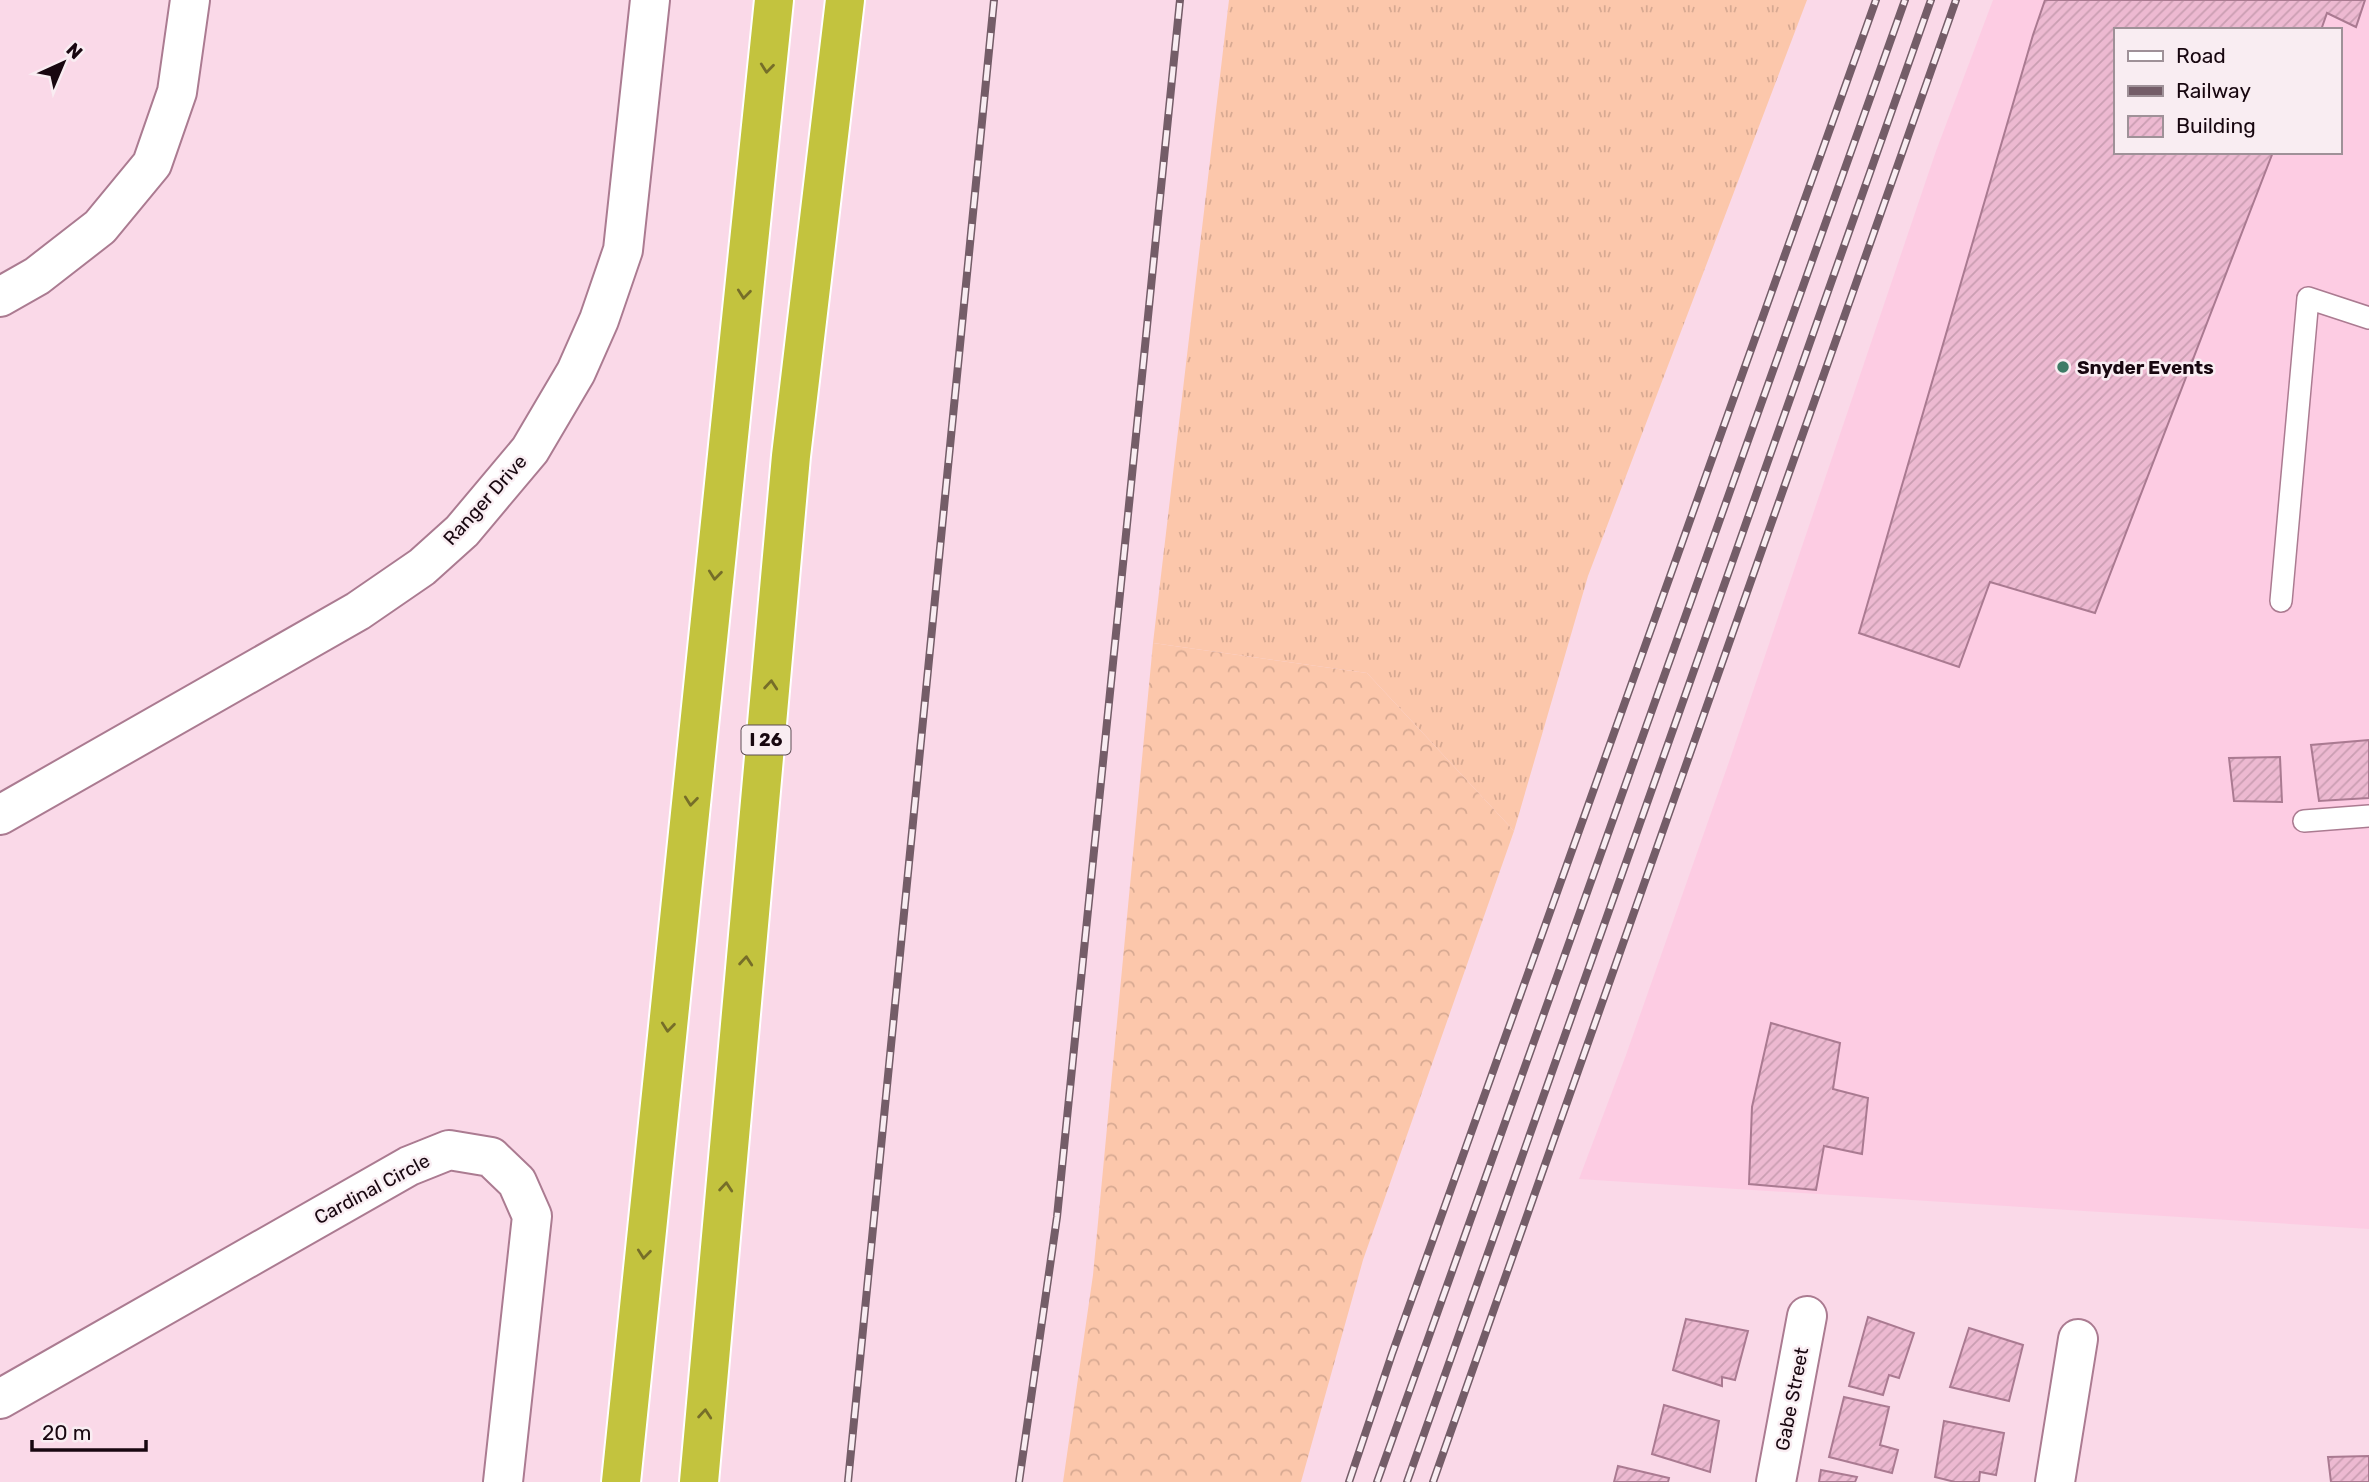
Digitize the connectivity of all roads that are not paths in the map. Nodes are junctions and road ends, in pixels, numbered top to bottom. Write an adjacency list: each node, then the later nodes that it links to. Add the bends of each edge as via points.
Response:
1 (190, 0): 5 (street, via 177,92 152,164 100,226 37,276)
2 (650, 0): 8 (street, Ranger Drive, via 623,250 600,320 576,372 530,450 462,531 422,567 358,611)
3 (774, 0): 15 (highway, one-way to 15)
4 (845, 0): 16 (highway, I 26, one-way to 4, via 790,470)
5 (0, 297)
6 (2369, 318): 7 (lane, via 2308,298)
7 (2281, 601)
8 (0, 815)
9 (2369, 816): 10 (lane)
10 (2304, 821)
11 (1807, 1316): 17 (street, Gabe Street)
12 (2078, 1339): 18 (street)
13 (0, 1399): 14 (street, Cardinal Circle, via 410,1166 449,1150 491,1157 517,1182 532,1216)
14 (503, 1482)
15 (621, 1482)
16 (699, 1482)
17 (1776, 1482)
18 (2055, 1482)

